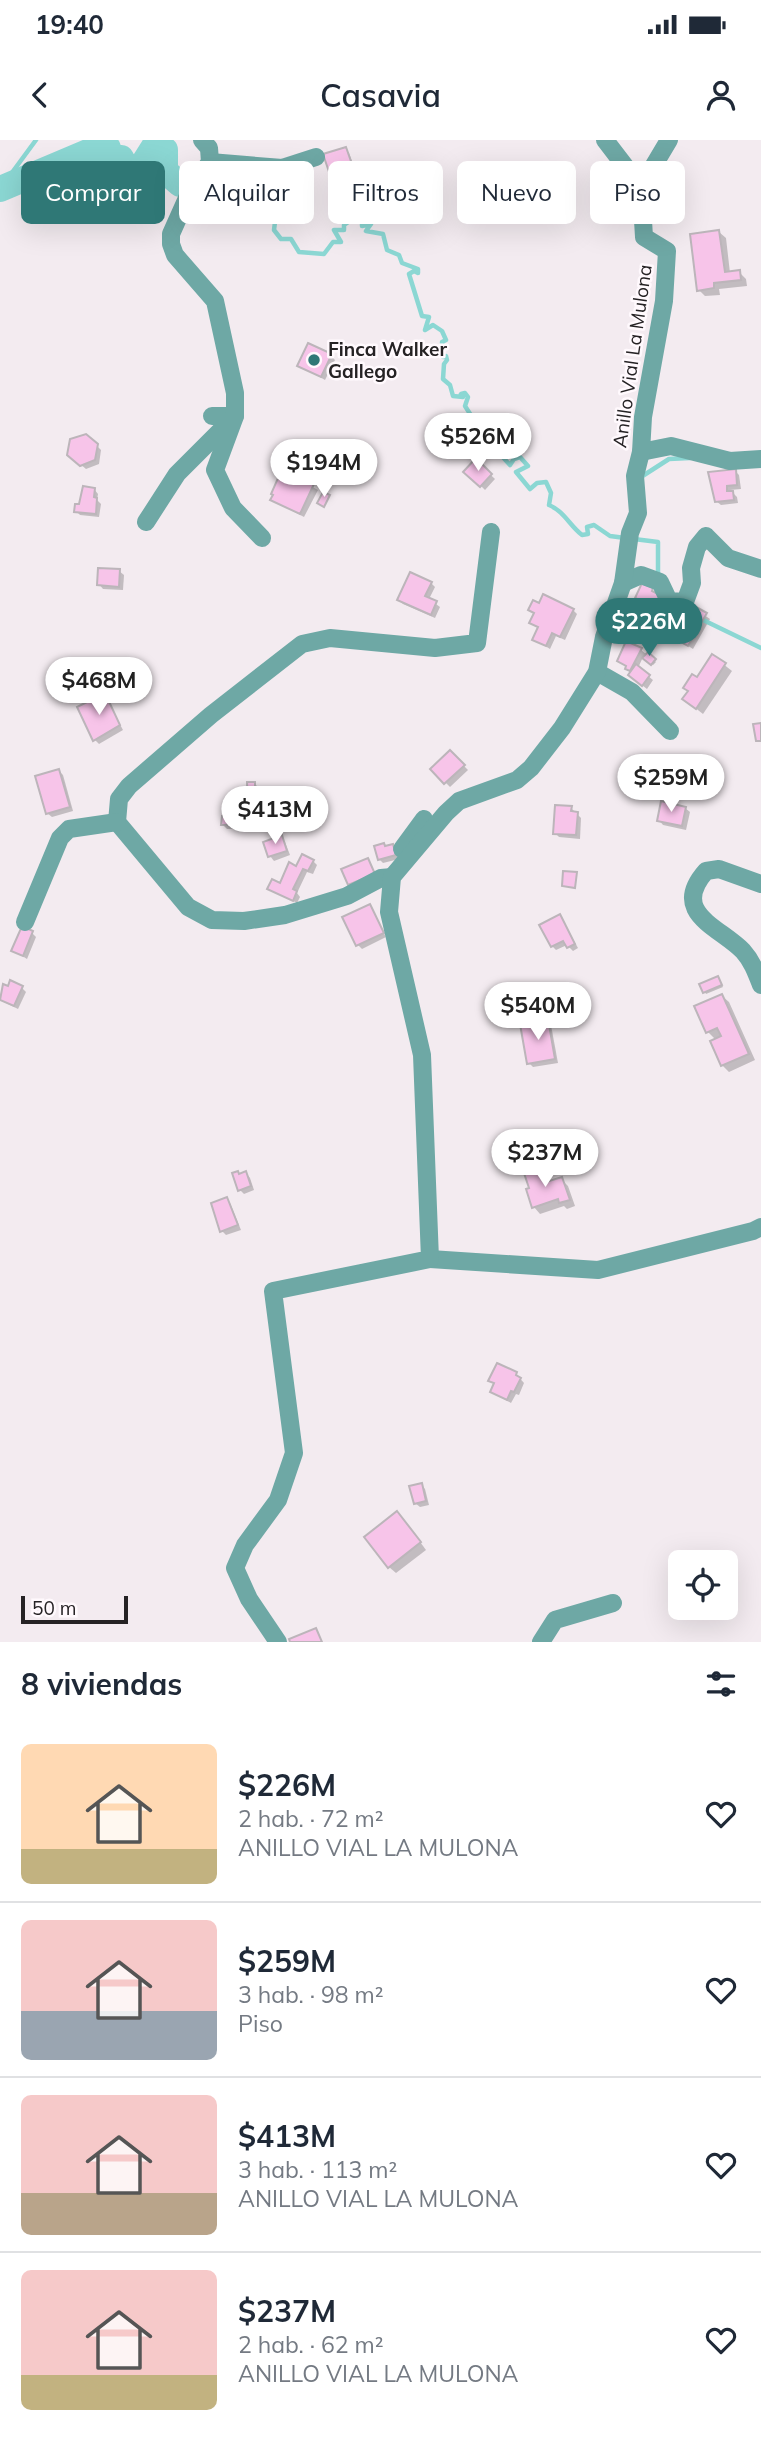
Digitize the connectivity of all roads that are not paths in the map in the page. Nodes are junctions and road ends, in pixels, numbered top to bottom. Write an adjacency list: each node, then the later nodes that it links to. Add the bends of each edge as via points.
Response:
1 (202, 140): 5 (street, via 209,148)
2 (605, 140): 7 (street)
3 (669, 140): 8 (street)
4 (316, 157): 6 (street)
5 (210, 161)
6 (304, 161)
7 (621, 161)
8 (656, 161)
9 (179, 216): 12 (street, via 171,244 175,255 215,301 235,393)
10 (643, 224): 13 (street, Anillo Vial La Mulona, via 644,237 667,251 667,260)
11 (212, 416): 12 (street)
12 (235, 416): 15 (street, via 177,474); 17 (street, via 215,470 233,509)
13 (641, 452): 14 (street, via 671,446 730,461); 19 (street, Anillo Vial La Mulona, via 638,513 630,533)
14 (761, 459)
15 (146, 522)
16 (491, 533): 23 (street, via 477,642 435,648 330,638 302,643 129,786 119,799)
17 (262, 538)
18 (761, 569): 19 (street, via 728,558 706,536 697,547 685,602 669,601 660,582 641,575)
19 (623, 583): 20 (street)
20 (597, 672): 21 (street, via 632,692); 24 (street, via 531,768 517,780 460,801)
21 (670, 732)
22 (424, 819): 24 (street)
23 (117, 822): 24 (street, via 188,907 212,920 285,915 347,896); 26 (street, via 69,829 60,838)
24 (387, 877): 29 (street, via 389,912 422,1055)
25 (761, 884): 27 (street, via 719,869 706,871 697,881 694,896 705,923 742,949)
26 (25, 922)
27 (761, 985)
28 (761, 1227): 29 (street, via 598,1270)
29 (430, 1259): 31 (street, via 273,1291 294,1453 278,1500 245,1545 235,1568)
30 (612, 1603): 32 (street, via 555,1620)
31 (278, 1642)
32 (541, 1642)

